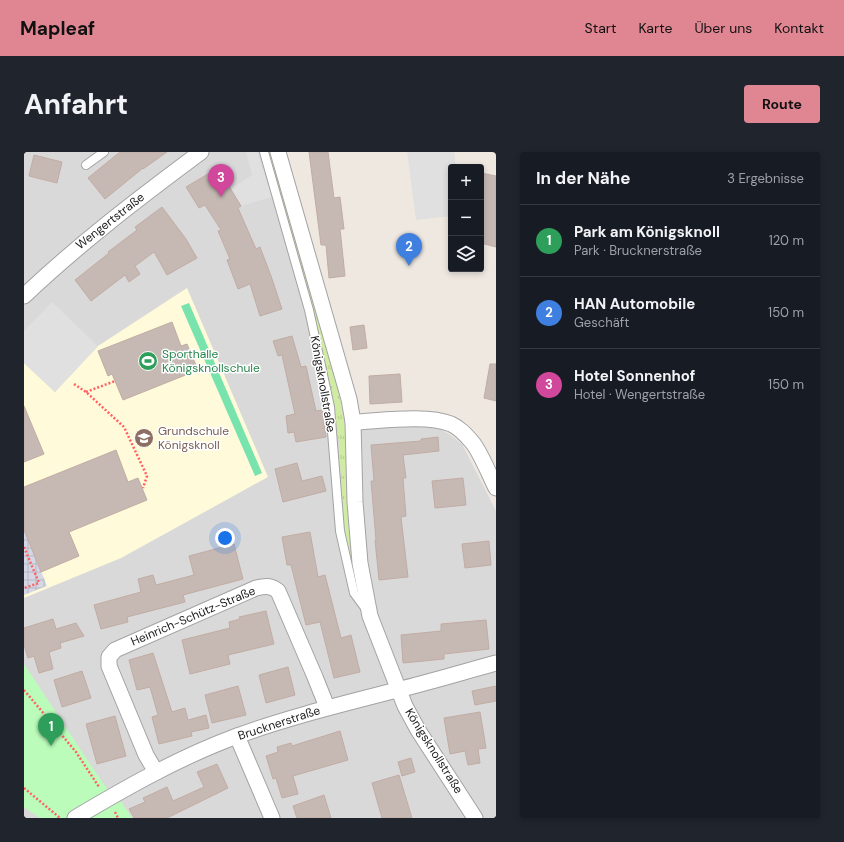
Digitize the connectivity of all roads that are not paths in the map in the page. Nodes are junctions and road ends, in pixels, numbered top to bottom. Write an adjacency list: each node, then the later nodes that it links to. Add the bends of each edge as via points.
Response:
1 (104, 152): 5 (lane)
2 (201, 152): 6 (street, Wengertstraße, via 117,215)
3 (264, 152): 9 (lane, Königsknollstraße, via 309,310 330,407 340,531 352,585 354,593)
4 (278, 152): 7 (street, Königsknollstraße, via 349,400)
5 (86, 165)
6 (24, 296)
7 (353, 422): 8 (street, via 437,420 452,424 474,443); 9 (street, Königsknollstraße, via 360,563)
8 (496, 488)
9 (370, 616): 11 (street, Königsknollstraße)
10 (496, 663): 11 (street, Brucknerstraße)
11 (398, 690): 12 (street, Brucknerstraße); 17 (street, Königsknollstraße, via 418,730)
12 (327, 707): 13 (street, Brucknerstraße); 14 (street, Heinrich-Schütz-Straße, via 278,591 266,586 256,588 115,650 108,657 109,666 146,755)
13 (237, 736): 14 (street, Brucknerstraße); 16 (street)
14 (156, 772): 15 (street, Brucknerstraße)
15 (75, 818)
16 (272, 818)
17 (475, 818)

